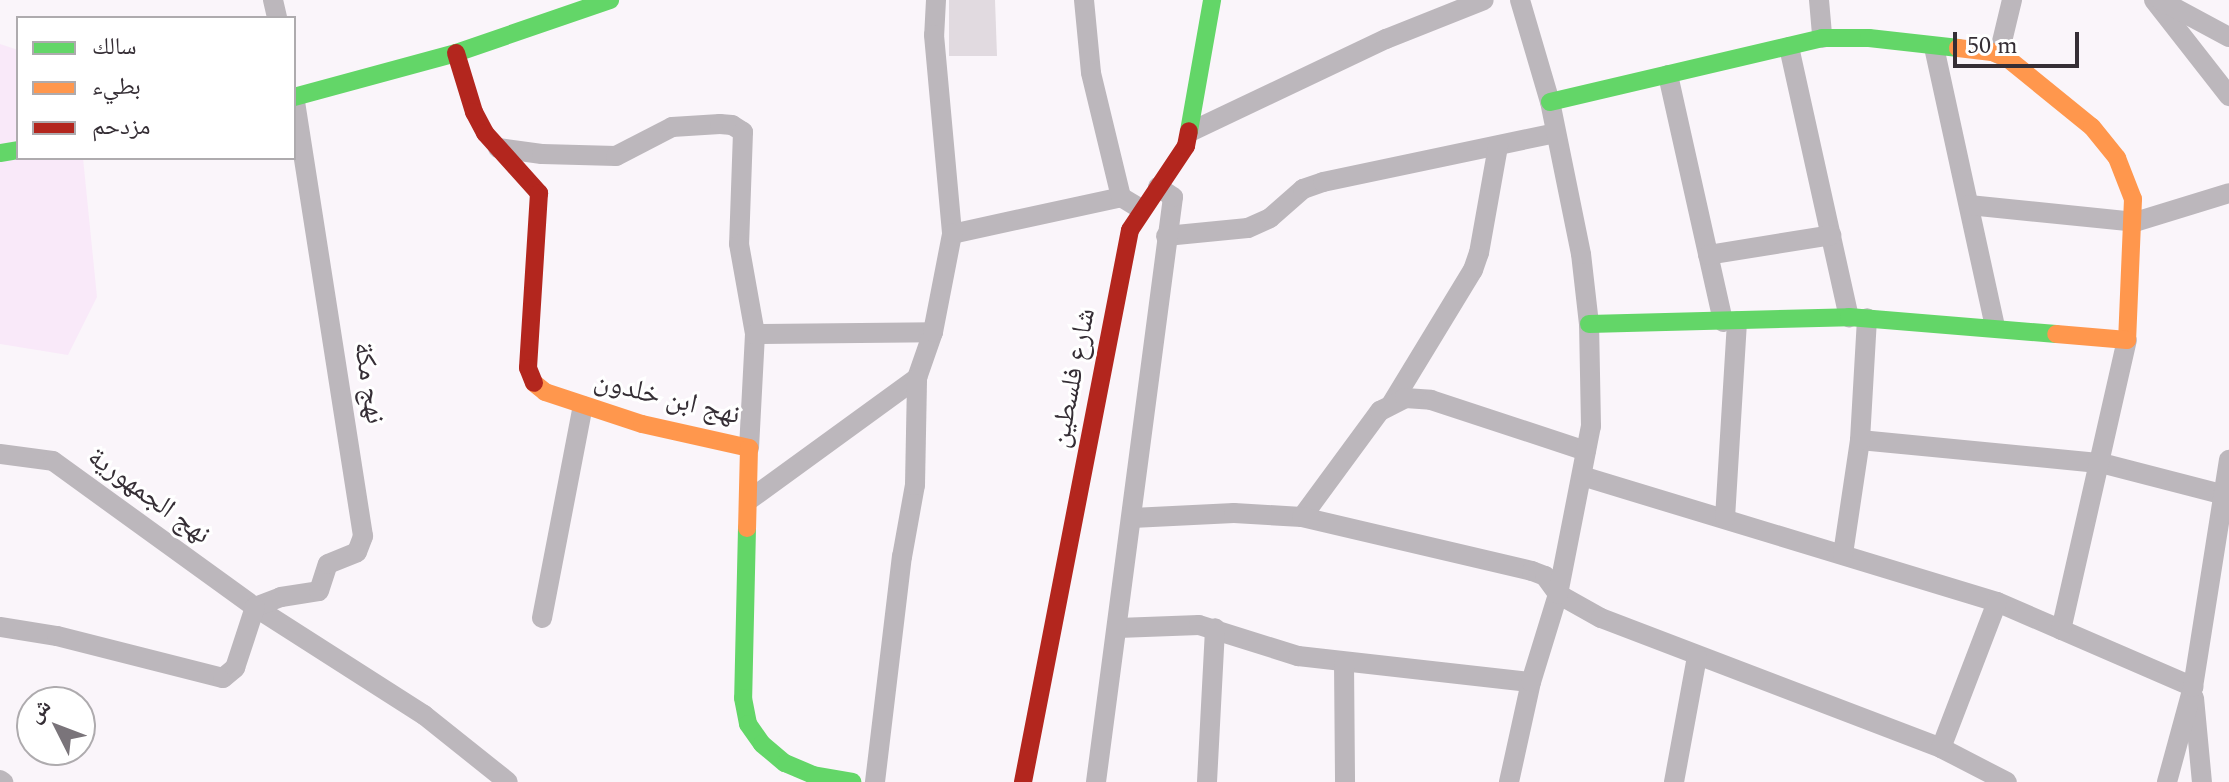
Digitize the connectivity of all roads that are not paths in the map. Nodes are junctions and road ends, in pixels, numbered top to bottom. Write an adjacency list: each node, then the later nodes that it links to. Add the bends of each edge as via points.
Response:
1 (936, 0): 31 (street, via 934,35)
2 (1084, 0): 27 (street, via 1091,73)
3 (1212, 0): 21 (street, شارع فلسطين)
4 (1484, 0): 21 (street, via 1386,39)
5 (1520, 0): 19 (street)
6 (1819, 0): 11 (street)
7 (2012, 0): 15 (street)
8 (2157, 0): 10 (street); 18 (street)
9 (600, 2): 14 (street)
10 (2229, 37)
11 (1822, 38): 12 (street); 13 (street)
12 (1789, 47): 16 (street); 32 (street)
13 (1934, 47): 15 (street); 28 (street)
14 (456, 53): 17 (street); 24 (street, نهج ابن خلدون, via 474,112)
15 (1999, 54): 30 (street, via 2105,142 2126,175)
16 (1668, 75): 19 (street); 34 (street)
17 (296, 96)
18 (2229, 96)
19 (1550, 102): 22 (street)
20 (296, 110): 61 (street, نهج مكة, via 363,536 357,552 328,564 319,591)
21 (1192, 131): 25 (street, شارع فلسطين)
22 (1556, 133): 23 (street); 37 (street, via 1581,254)
23 (1498, 146): 33 (street, via 1303,189 1270,218 1248,228); 43 (street, via 1473,270)
24 (498, 148): 40 (street, via 616,156 672,127 738,127 744,145 739,244); 44 (street, نهج ابن خلدون, via 535,184 541,204 528,368 532,381 545,392)
25 (1158, 187): 29 (street, شارع فلسطين); 33 (street, via 1173,197)
26 (2229, 193): 30 (street)
27 (1121, 197): 29 (street); 31 (street)
28 (1969, 205): 30 (street); 38 (street)
29 (1141, 209): 75 (street, شارع فلسطين, via 1130,230)
30 (2135, 222): 41 (street)
31 (952, 234): 39 (street)
32 (1831, 235): 34 (street); 35 (street)
33 (1166, 236): 55 (street)
34 (1708, 255): 36 (street)
35 (1858, 318): 36 (street); 38 (street); 45 (street)
36 (1730, 321): 37 (street); 56 (street)
37 (1589, 324): 47 (street, via 1591,426)
38 (1995, 326): 41 (street)
39 (933, 332): 40 (street); 42 (street)
40 (755, 334): 46 (street)
41 (2127, 340): 50 (street)
42 (917, 378): 53 (street); 74 (street, via 915,485)
43 (1392, 403): 47 (street, via 1431,400); 54 (street, via 1380,411)
44 (583, 406): 46 (street, نهج ابن خلدون); 62 (street)
45 (1860, 440): 50 (street); 58 (street)
46 (749, 448): 53 (street, نهج ابن خلدون)
47 (1586, 451): 51 (street)
48 (0, 454): 61 (street, نهج الجمهورية, via 53,461)
49 (2229, 460): 52 (street)
50 (2101, 463): 52 (street); 66 (street)
51 (1582, 476): 56 (street); 59 (street)
52 (2221, 494): 57 (street)
53 (749, 500): 73 (street, نهج ابن خلدون, via 743,698 748,724 785,763)
54 (1302, 517): 55 (street, via 1234,513); 59 (street, via 1532,571 1545,576)
55 (1132, 518): 64 (street)
56 (1725, 518): 58 (street)
57 (2222, 534): 70 (street)
58 (1843, 554): 60 (street)
59 (1558, 594): 67 (street, via 1601,618); 69 (street)
60 (1997, 602): 66 (street); 71 (street)
61 (255, 607): 63 (street, via 235,668 223,678); 72 (street, نهج الجمهورية, via 424,715)
62 (542, 618)
63 (0, 627)
64 (1118, 628): 65 (street); 76 (street)
65 (1215, 628): 68 (street, via 1298,656); 77 (street)
66 (2061, 630): 70 (street)
67 (1697, 657): 71 (street); 80 (street)
68 (1344, 663): 69 (street); 78 (street)
69 (1531, 682): 79 (street)
70 (2193, 687): 82 (street); 83 (street)
71 (1941, 748): 81 (street)
72 (508, 782)
73 (852, 782)
74 (875, 782)
75 (1023, 782)
76 (1096, 782)
77 (1207, 782)
78 (1345, 782)
79 (1509, 782)
80 (1674, 782)
81 (2007, 782)
82 (2167, 782)
83 (2202, 782)

